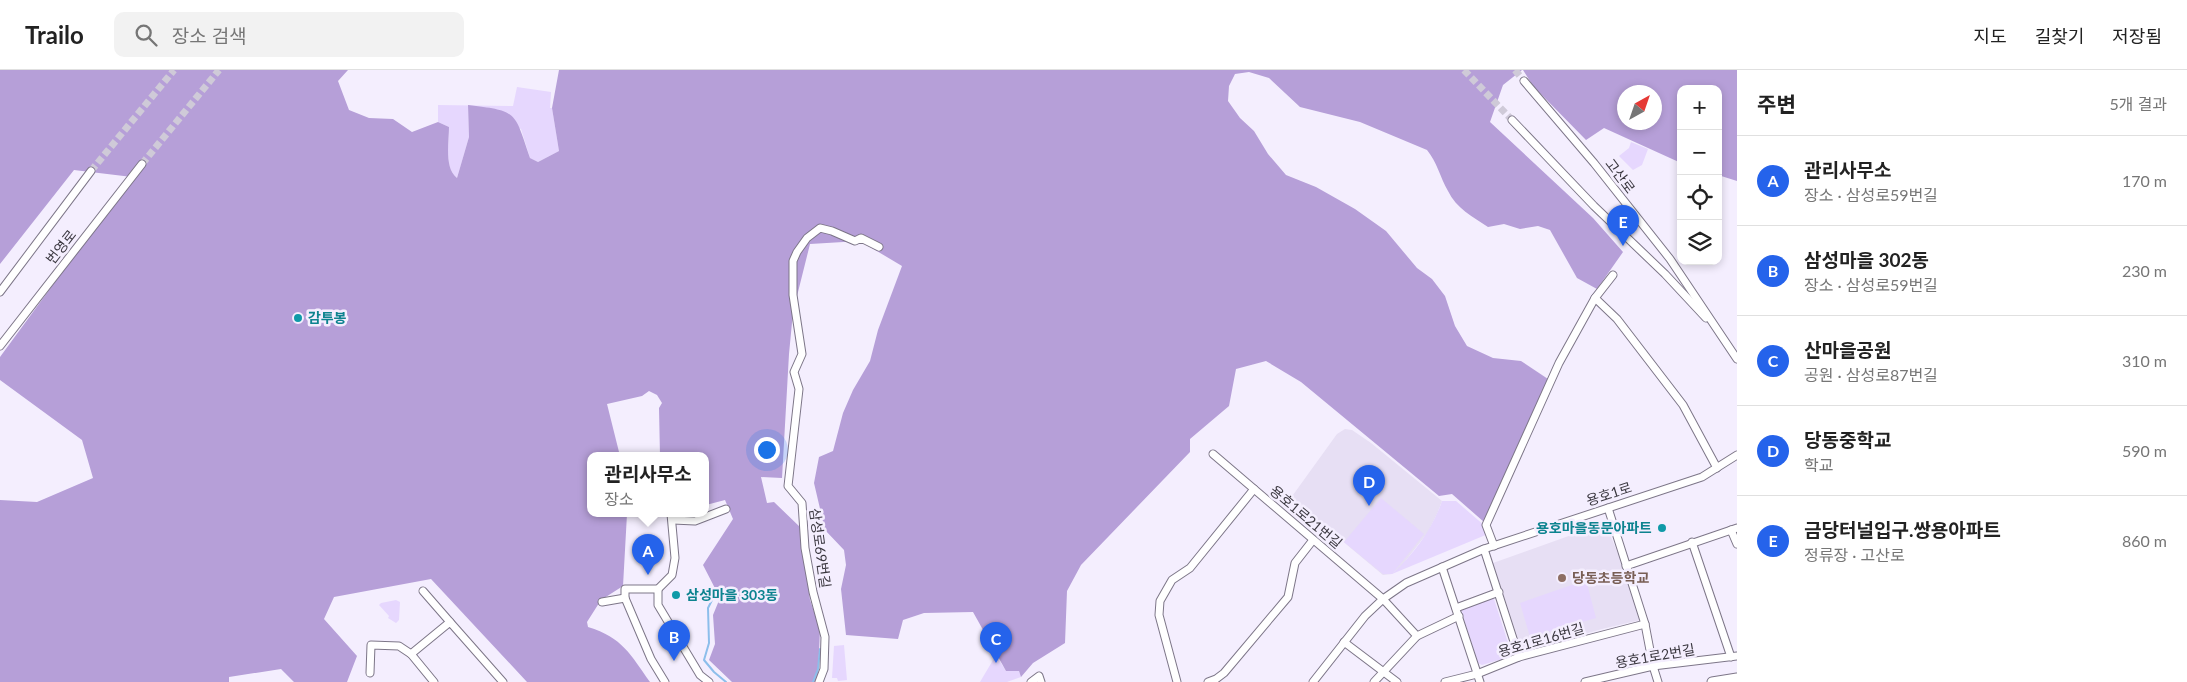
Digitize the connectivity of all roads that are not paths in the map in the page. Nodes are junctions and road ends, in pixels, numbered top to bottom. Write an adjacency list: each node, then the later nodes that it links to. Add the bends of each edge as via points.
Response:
1 (1524, 81): 9 (street, 고산로, via 1670,259)
2 (1512, 120): 9 (street, 고산로, via 1594,206 1672,280)
3 (142, 164): 10 (street, 번영로)
4 (91, 171): 7 (street, 번영로)
5 (880, 247): 53 (street, 삼성로69번길, via 861,238 855,242 820,228 807,238 793,261 793,295 802,354 794,372 799,389 788,486 802,503 806,557 825,637 824,670)
6 (1613, 275): 8 (street)
7 (0, 292)
8 (1594, 298): 14 (street, via 1617,319 1683,406); 25 (street, via 1559,363 1486,525)
9 (1723, 340): 11 (street, 고산로)
10 (0, 346)
11 (1737, 359)
12 (1213, 454): 15 (street, 용호1로21번길)
13 (1737, 455): 14 (street, 용호1로)
14 (1717, 468): 16 (street, 용호1로, via 1702,477)
15 (1254, 489): 22 (street, 용호1로21번길); 56 (street, via 1190,568 1172,580 1160,601 1159,614)
16 (1608, 508): 25 (street, 용호1로); 27 (street)
17 (726, 509): 18 (street)
18 (709, 516)
19 (672, 517): 20 (street, via 696,521); 29 (street, via 675,558 672,575)
20 (706, 517)
21 (1734, 529): 23 (street); 24 (street)
22 (1313, 540): 33 (street, 용호1로21번길); 57 (street, via 1295,563 1288,597 1224,673)
23 (1692, 542): 27 (street); 42 (street, 용호1로2번길)
24 (1737, 544)
25 (1494, 546): 26 (street, 용호1로)
26 (1484, 549): 28 (street, 용호1로); 31 (street)
27 (1626, 566): 38 (street)
28 (1442, 568): 33 (street, 용호1로, via 1406,584); 35 (street)
29 (658, 589): 32 (street, via 625,589); 52 (street, via 658,605 700,675)
30 (423, 591): 37 (street)
31 (1498, 592): 35 (street); 43 (street)
32 (625, 598): 34 (street); 51 (street, via 651,659)
33 (1383, 599): 39 (street, 용호1로21번길); 40 (street, 용호1로, via 1364,616)
34 (602, 602)
35 (1456, 608): 36 (street)
36 (1459, 616): 39 (street); 47 (street)
37 (450, 622): 41 (street); 50 (street)
38 (1645, 624): 43 (street, 용호1로16번길); 44 (street)
39 (1417, 636): 45 (street)
40 (1344, 642): 45 (street); 58 (street, 용호1로)
41 (411, 654): 46 (street, via 399,646 371,644); 49 (street)
42 (1734, 656): 44 (street, 용호1로2번길)
43 (1519, 657): 47 (street, 용호1로16번길)
44 (1653, 666): 63 (street, 용호1로2번길); 64 (street)
45 (1383, 672): 59 (street); 60 (street)
46 (370, 673)
47 (1477, 674): 61 (street, 용호1로16번길); 62 (street)
48 (1737, 678): 65 (main road)
49 (434, 682)
50 (503, 682)
51 (665, 682)
52 (709, 682)
53 (818, 682)
54 (1031, 682): 55 (street, via 1039,676)
55 (1041, 682)
56 (1177, 682)
57 (1208, 682)
58 (1313, 682)
59 (1374, 682)
60 (1397, 682)
61 (1445, 682)
62 (1480, 682)
63 (1584, 682)
64 (1658, 682)
65 (1712, 682)

